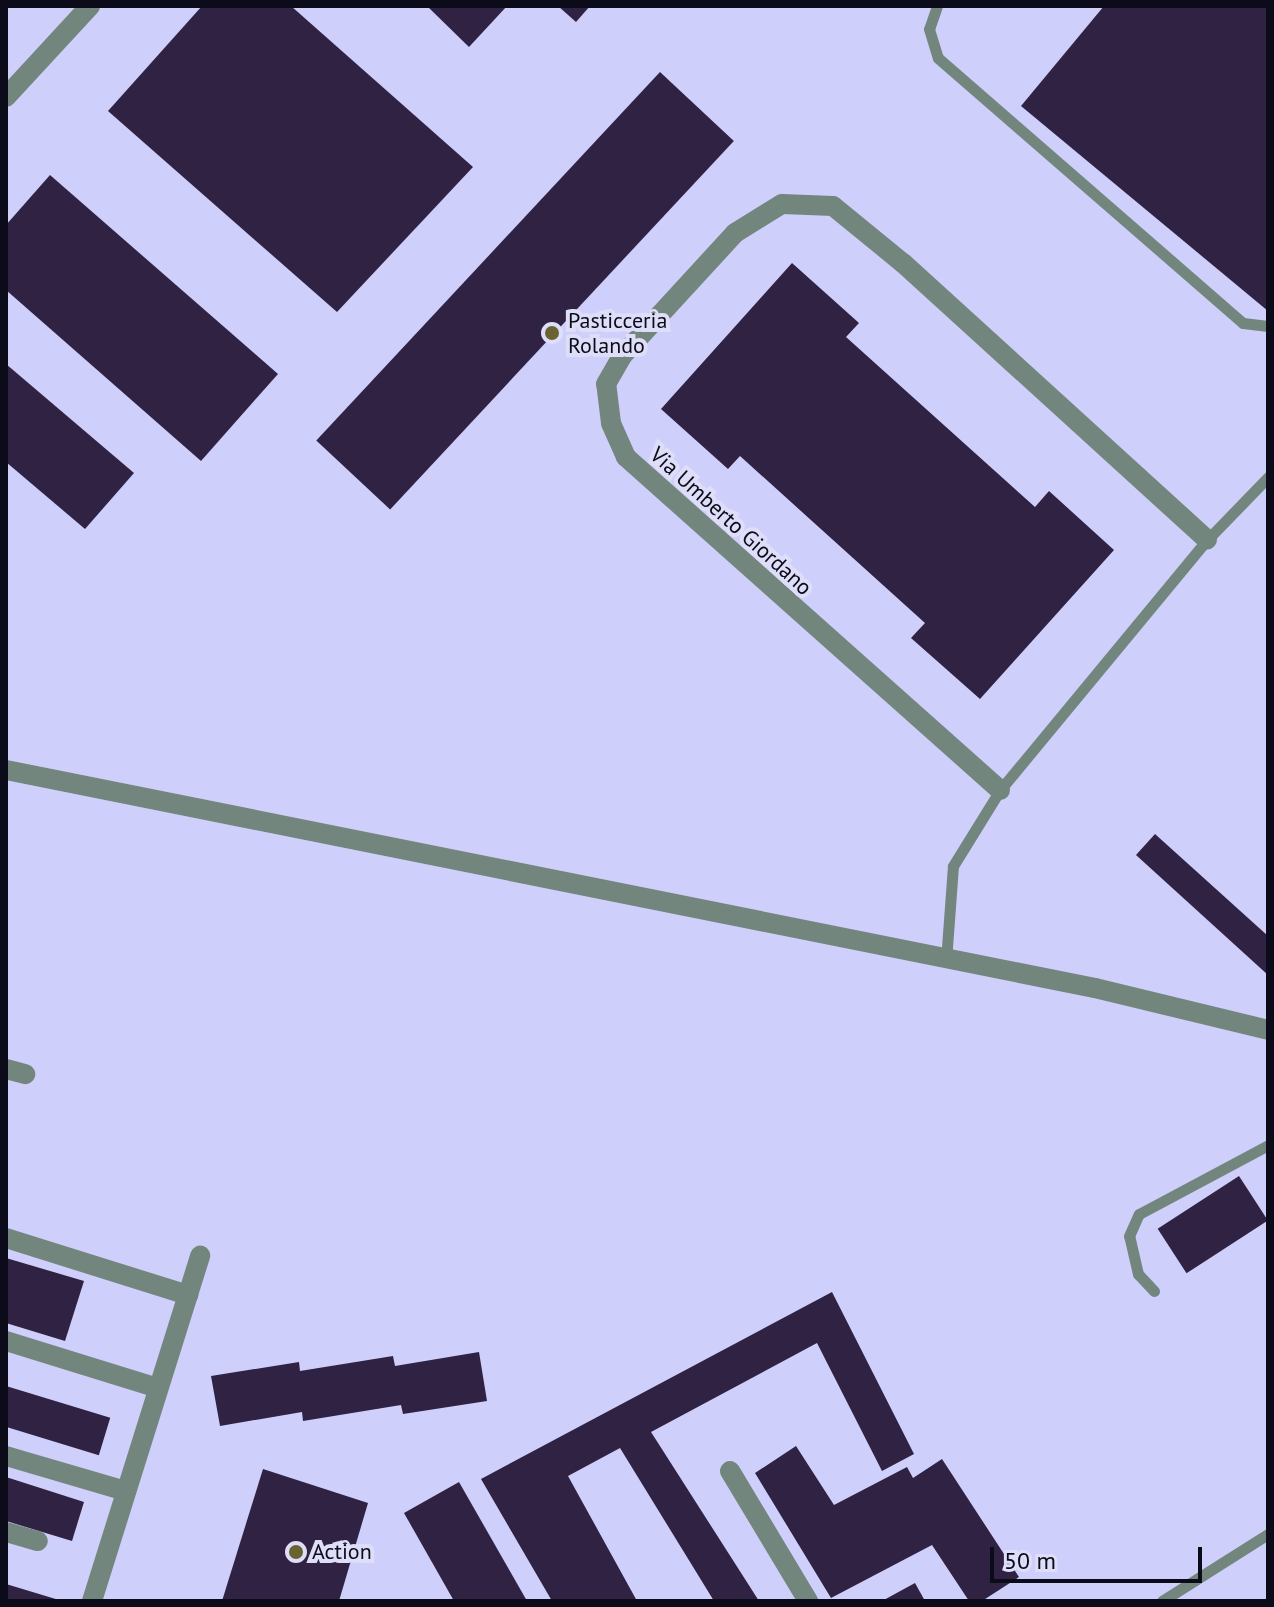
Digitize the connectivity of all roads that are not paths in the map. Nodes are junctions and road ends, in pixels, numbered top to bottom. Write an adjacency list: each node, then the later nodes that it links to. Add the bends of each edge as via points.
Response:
1 (90, 6): 3 (street)
2 (937, 6): 4 (lane, via 929,29 938,58 1243,323)
3 (6, 97)
4 (1268, 326)
5 (1268, 477): 6 (lane)
6 (1207, 540): 8 (lane); 8 (street, Via Umberto Giordano, via 903,263 833,206 782,204 735,233 622,356 606,384 611,423 626,457)
7 (6, 770): 9 (street)
8 (1000, 790): 9 (lane, via 953,866)
9 (946, 962): 10 (street, via 1095,988)
10 (1268, 1030)
11 (1268, 1145): 14 (lane, via 1139,1214 1129,1236 1138,1274)
12 (6, 1238): 15 (street)
13 (200, 1256): 15 (street)
14 (1154, 1291)
15 (188, 1295): 17 (street)
16 (6, 1341): 17 (street)
17 (158, 1388): 20 (street)
18 (6, 1456): 20 (street)
19 (730, 1471): 25 (street)
20 (126, 1491): 24 (street)
21 (6, 1532): 23 (street)
22 (1268, 1534): 26 (lane)
23 (38, 1541)
24 (92, 1601)
25 (808, 1601)
26 (1162, 1601)

